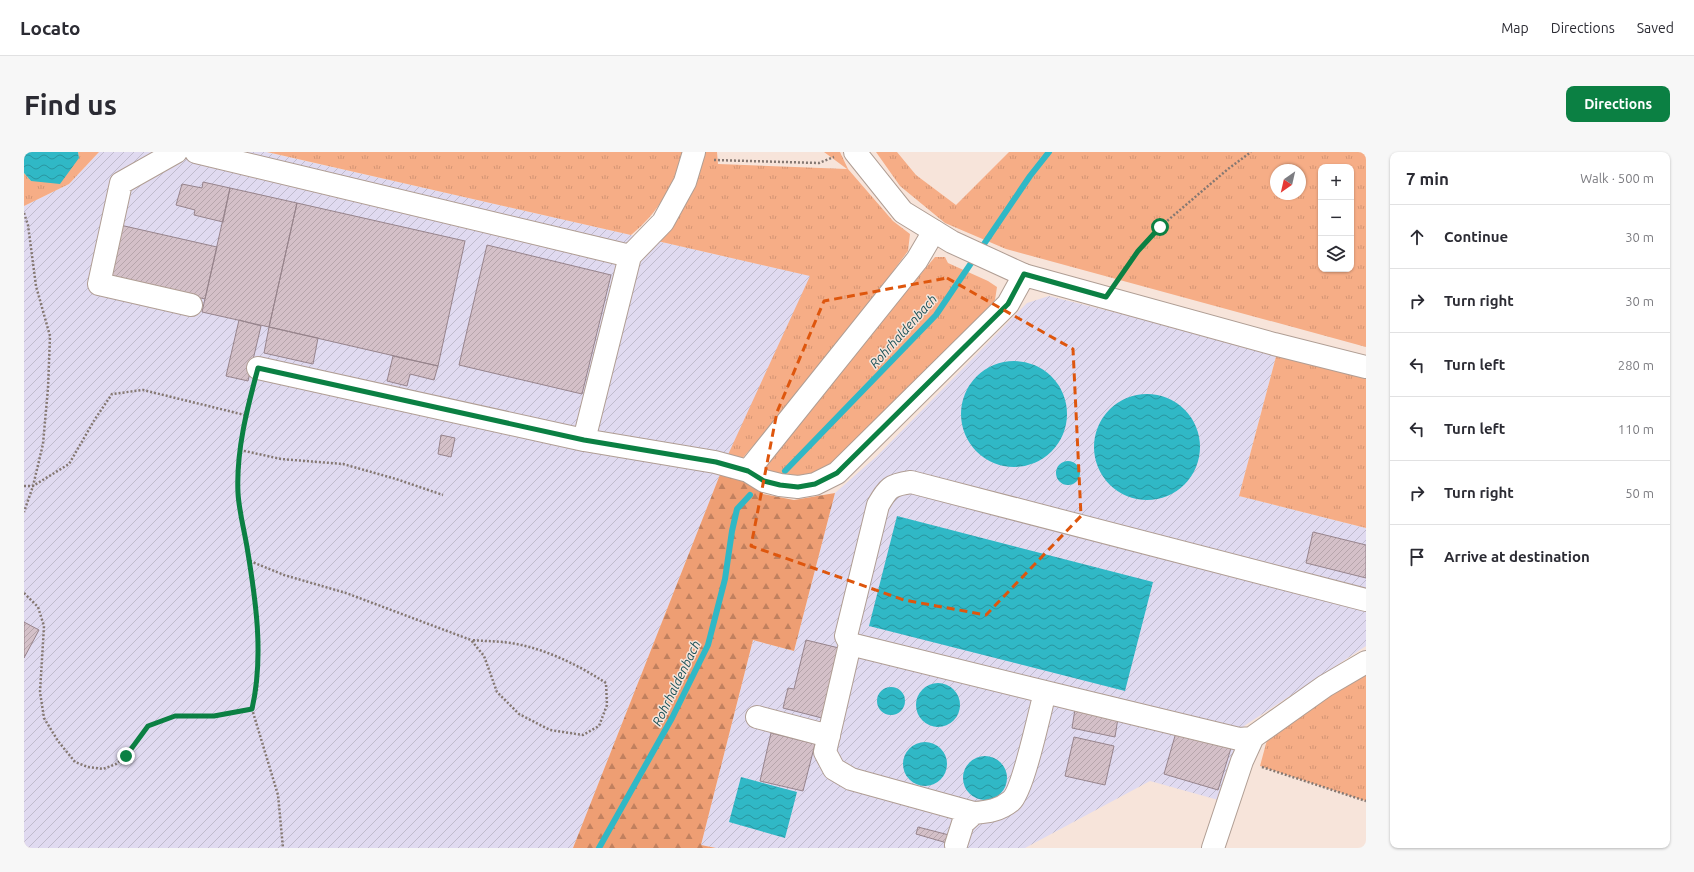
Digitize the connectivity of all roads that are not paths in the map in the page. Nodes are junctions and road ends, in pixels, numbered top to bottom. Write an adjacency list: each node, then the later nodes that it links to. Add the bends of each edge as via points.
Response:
1 (176, 152): 8 (street, via 121,183 99,284)
2 (196, 152): 6 (street)
3 (694, 154): 6 (street, via 685,182 663,222)
4 (846, 154): 5 (street, via 903,212)
5 (943, 236): 7 (street); 12 (street, via 917,260)
6 (630, 256): 11 (street)
7 (1024, 274): 9 (street); 12 (street, via 1008,304 837,473 815,484 798,487 764,481)
8 (191, 305)
9 (1366, 367)
10 (258, 368): 11 (street)
11 (584, 440): 12 (street, via 716,462)
12 (748, 471)
13 (1366, 600): 14 (street, via 911,482 898,484 886,490 878,505 846,636)
14 (850, 644): 16 (street); 18 (street)
15 (1366, 662): 19 (street, via 1325,686)
16 (1045, 692): 19 (street, via 1239,739); 20 (street, via 1021,782 1012,800 993,812)
17 (758, 717): 18 (street)
18 (829, 736): 20 (street, via 825,752 834,769 851,780)
19 (1252, 738): 22 (street)
20 (974, 813): 21 (street, via 963,823)
21 (956, 845)
22 (1213, 848)

